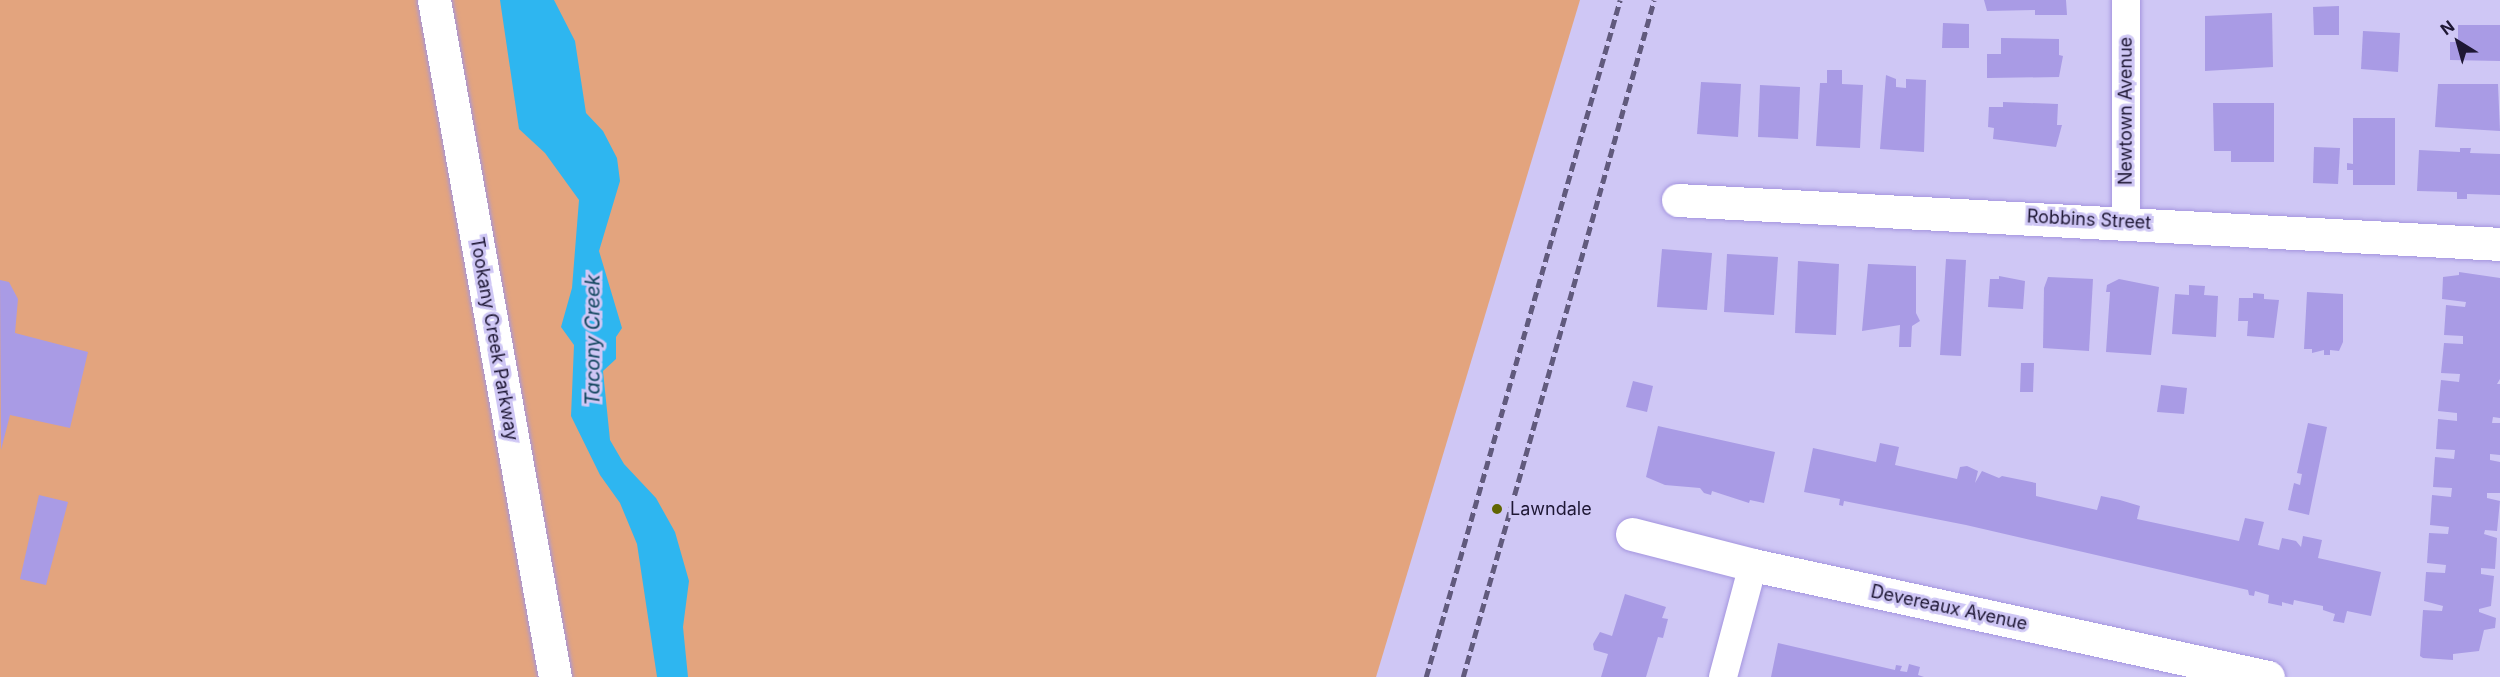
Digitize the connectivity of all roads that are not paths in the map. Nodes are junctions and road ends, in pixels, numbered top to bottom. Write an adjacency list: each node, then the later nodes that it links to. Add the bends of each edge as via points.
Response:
1 (434, 0): 9 (street, Tookany Creek Parkway)
2 (2126, 0): 4 (street, Newtown Avenue)
3 (1678, 200): 4 (street, Robbins Street)
4 (2126, 222): 5 (street, Robbins Street)
5 (2500, 244)
6 (1632, 534): 7 (street, Devereaux Avenue)
7 (1753, 565): 8 (street, Devereaux Avenue); 10 (street)
8 (2234, 673): 11 (street, Devereaux Avenue)
9 (555, 677)
10 (1723, 677)
11 (2268, 677)

